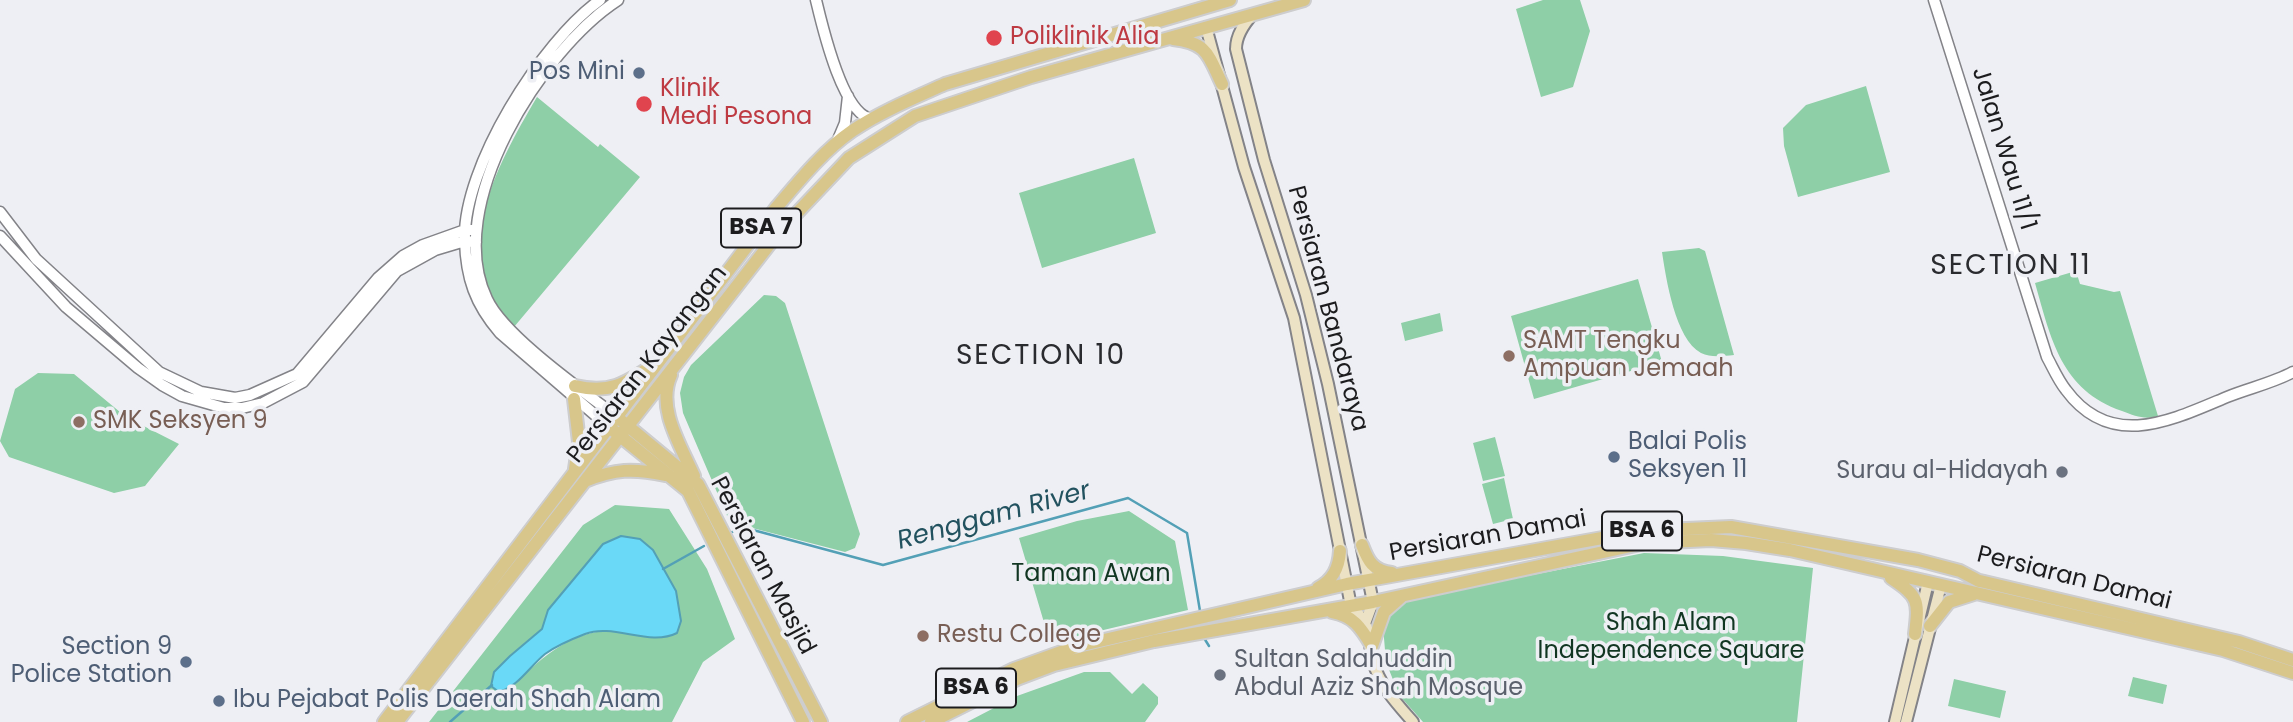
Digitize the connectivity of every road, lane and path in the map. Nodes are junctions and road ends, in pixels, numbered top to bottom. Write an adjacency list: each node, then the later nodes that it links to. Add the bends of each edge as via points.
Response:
1 (600, 0): 17 (street, via 556,41 513,100 481,169)
2 (618, 0): 17 (street, via 563,49 521,106 494,162)
3 (816, 0): 11 (street, via 831,58)
4 (1230, 0): 8 (main road, via 1209,18); 12 (main road, Persiaran Kayangan / BSA 7, via 945,84)
5 (1304, 0): 7 (main road, Persiaran Kayangan / BSA 7)
6 (1934, 0): 22 (street, Jalan Wau 11/1, via 2047,357 2066,391 2105,422 2144,426 2182,416)
7 (1253, 14): 8 (main road, Persiaran Kayangan / BSA 7); 14 (main road, Persiaran Bandaraya, via 1242,27 1236,49)
8 (1206, 27): 9 (main road, Persiaran Kayangan / BSA 7); 10 (main road, Persiaran Bandaraya)
9 (1169, 38): 10 (main road, via 1190,41 1206,50); 21 (main road, Persiaran Kayangan / BSA 7, via 946,105 884,134 849,158 811,196)
10 (1222, 84): 15 (main road, Persiaran Bandaraya)
11 (848, 96): 12 (street, via 862,116); 13 (street, via 845,123)
12 (873, 120): 13 (main road, Persiaran Kayangan / BSA 7)
13 (836, 143): 20 (main road, Persiaran Kayangan / BSA 7, via 776,208)
14 (1264, 160): 15 (main road); 29 (main road, Persiaran Bandaraya, via 1309,307)
15 (1244, 166): 30 (main road, Persiaran Bandaraya, via 1294,318)
16 (0, 212): 17 (street, via 36,259 159,372 201,392 235,398 250,396 297,374 388,267 423,245)
17 (471, 230): 19 (street)
18 (0, 236): 19 (street, via 66,307 138,368 182,396 224,408 263,403 303,382 397,271 435,250)
19 (470, 241): 23 (street, via 494,311); 24 (street, via 472,290 484,313)
20 (662, 360): 23 (main road, via 611,388); 25 (main road, Persiaran Kayangan / BSA 7)
21 (676, 361): 25 (main road, Persiaran Kayangan / BSA 7); 28 (main road, via 668,381 667,406)
22 (2293, 372)
23 (575, 386): 25 (street)
24 (574, 399): 25 (street); 27 (main road)
25 (618, 426): 26 (main road, Persiaran Masjid); 27 (main road, Persiaran Kayangan / BSA 7); 28 (main road, Persiaran Masjid)
26 (669, 475): 27 (main road, via 634,469); 53 (main road, Persiaran Masjid, via 695,503)
27 (580, 477): 51 (main road, Persiaran Kayangan / BSA 7); 52 (main road, Persiaran Kayangan / BSA 7)
28 (698, 484): 50 (main road, Persiaran Masjid)
29 (1362, 545): 33 (main road, via 1374,568); 34 (main road, Persiaran Bandaraya)
30 (1340, 551): 36 (main road, Persiaran Bandaraya); 38 (main road, via 1333,578)
31 (1885, 555): 33 (main road, Persiaran Damai / BSA 6, via 1731,527 1670,528); 35 (main road, via 1896,563 1926,570); 37 (main road, Persiaran Damai / BSA 6, via 1960,571)
32 (1881, 572): 35 (main road, Persiaran Damai / BSA 6); 39 (main road, Persiaran Damai / BSA 6, via 1746,543 1645,543); 45 (main road, via 1916,598)
33 (1399, 573): 34 (main road, Persiaran Damai / BSA 6)
34 (1369, 580): 36 (main road, Persiaran Damai / BSA 6); 40 (main road, Persiaran Bandaraya)
35 (1935, 581): 37 (main road, Persiaran Damai / BSA 6); 44 (main road); 45 (main road)
36 (1347, 584): 38 (main road, Persiaran Damai / BSA 6); 41 (main road, Persiaran Bandaraya)
37 (1979, 585): 44 (main road, via 1949,602); 47 (main road, Persiaran Damai / BSA 6, via 2239,642); 49 (main road, Persiaran Damai / BSA 6)
38 (1309, 593): 48 (main road, Persiaran Damai / BSA 6, via 1078,646)
39 (1402, 596): 40 (main road, Persiaran Damai / BSA 6); 46 (main road, via 1384,612)
40 (1373, 602): 41 (main road, Persiaran Damai / BSA 6); 43 (main road)
41 (1351, 606): 42 (main road, Persiaran Damai / BSA 6); 43 (main road)
42 (1320, 611): 46 (main road, via 1352,618); 48 (main road, Persiaran Damai / BSA 6)
43 (1366, 621): 46 (main road)
44 (1930, 625): 58 (main road)
45 (1915, 634): 57 (main road)
46 (1371, 646): 56 (main road, via 1378,674)
47 (2293, 660)
48 (1050, 661): 54 (main road, Persiaran Damai / BSA 6, via 1014,669); 55 (main road, Persiaran Damai / BSA 6)
49 (2293, 673)
50 (821, 721)
51 (384, 722)
52 (397, 722)
53 (803, 722)
54 (907, 722)
55 (931, 722)
56 (1413, 722)
57 (1895, 722)
58 (1906, 722)

